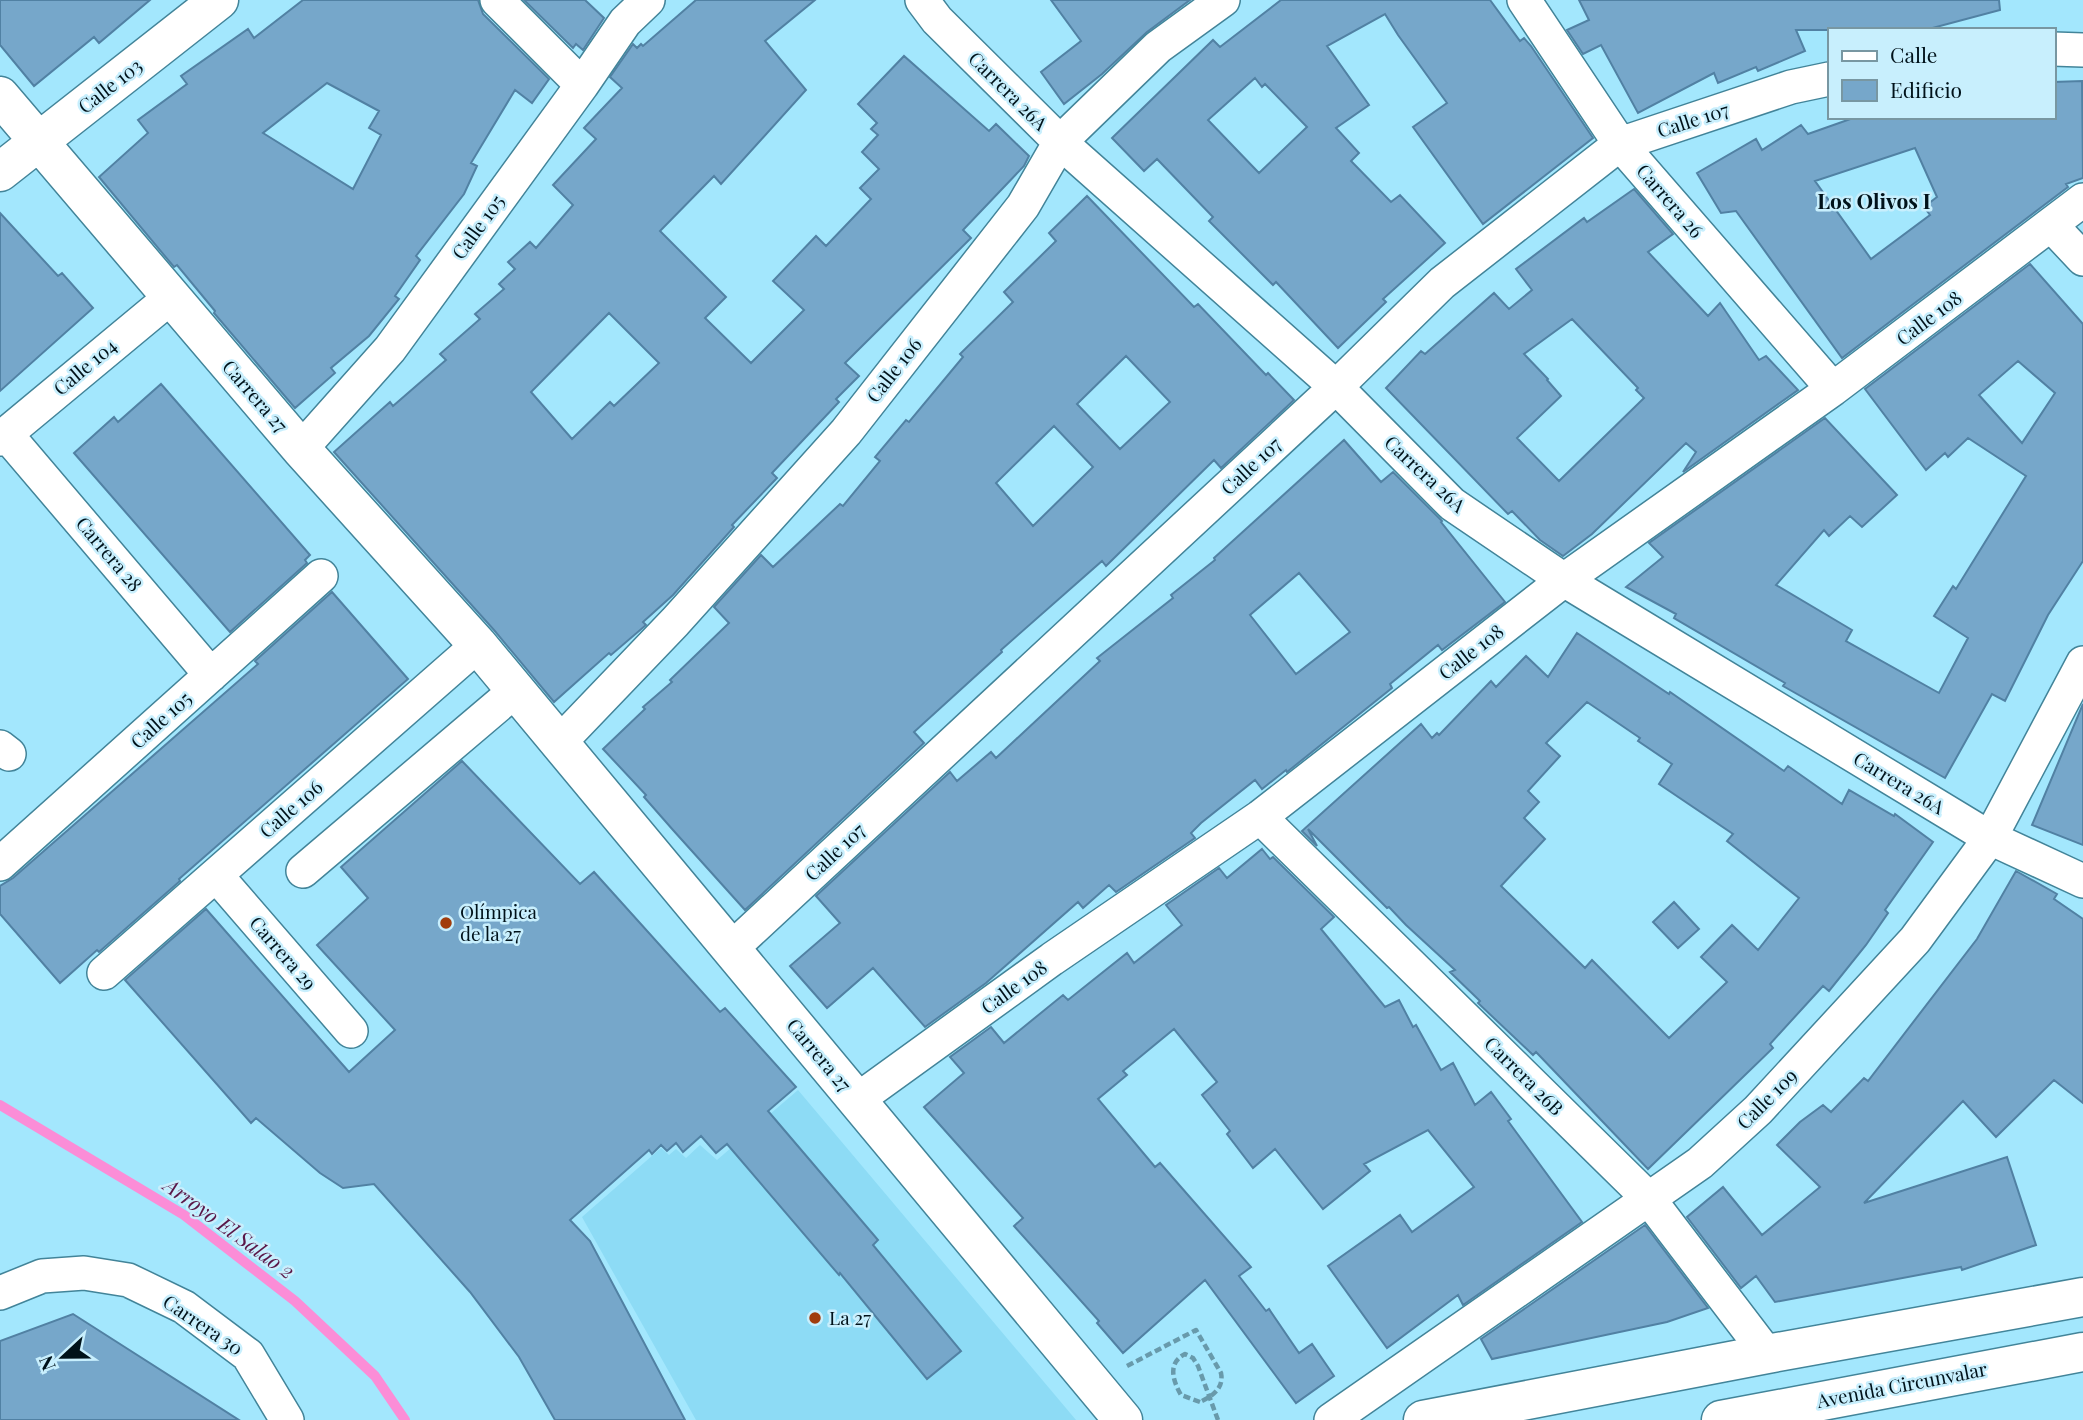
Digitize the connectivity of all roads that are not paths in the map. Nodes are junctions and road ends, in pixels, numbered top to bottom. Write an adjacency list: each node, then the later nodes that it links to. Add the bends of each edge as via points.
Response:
1 (219, 0): 12 (main road, Calle 103)
2 (497, 0): 10 (street)
3 (648, 0): 10 (street, Calle 105, via 625,22)
4 (922, 0): 13 (street, Carrera 26A)
5 (1223, 0): 13 (street, Calle 106, via 1158,47)
6 (1524, 0): 14 (street, Carrera 26)
7 (2055, 49): 8 (street)
8 (2083, 50)
9 (1828, 79): 14 (street, Calle 107, via 1791,87)
10 (582, 85): 23 (street, Calle 105, via 390,349)
11 (0, 96): 12 (main road, Carrera 27)
12 (38, 142): 15 (main road, Calle 103); 19 (main road, Carrera 27)
13 (1060, 142): 20 (street, Carrera 26A); 30 (street, Calle 106, via 1023,206 846,432)
14 (1620, 144): 20 (street, Calle 107, via 1442,284); 21 (street, Carrera 26)
15 (0, 172)
16 (2083, 200): 17 (street, Calle 108)
17 (2052, 226): 18 (street); 21 (street, Calle 108)
18 (2083, 258)
19 (171, 297): 22 (street, Calle 104); 23 (main road, Carrera 27)
20 (1336, 387): 25 (street, Carrera 26A, via 1452,504); 37 (street, Calle 107)
21 (1833, 389): 25 (street, Calle 108)
22 (3, 436): 28 (street, Carrera 28)
23 (301, 449): 26 (main road, Carrera 27)
24 (321, 576): 28 (street, Calle 105)
25 (1564, 580): 31 (street, Calle 108); 32 (street, Carrera 26A)
26 (478, 645): 29 (main road, Carrera 27); 35 (street, Calle 106)
27 (2083, 663): 32 (street, Calle 109)
28 (211, 675): 33 (street, Calle 105)
29 (515, 691): 30 (main road, Carrera 27); 34 (street)
30 (560, 742): 37 (main road, Carrera 27)
31 (1260, 817): 40 (street, Calle 108); 41 (street, Carrera 26B)
32 (1990, 838): 36 (street, Carrera 26A); 41 (street, Calle 109, via 1915,940 1758,1110 1700,1163)
33 (0, 864)
34 (303, 872)
35 (216, 875): 38 (street, Calle 106); 39 (street, Carrera 29)
36 (2083, 881)
37 (731, 949): 40 (main road, Carrera 27)
38 (104, 973)
39 (351, 1031)
40 (857, 1100): 47 (main road, Carrera 27)
41 (1648, 1199): 45 (street, Carrera 26B); 48 (street, Calle 109)
42 (0, 1293): 46 (street, Carrera 30, via 42,1276 84,1273 128,1280 184,1307 248,1355)
43 (2083, 1297): 45 (main road)
44 (2083, 1352): 50 (main road, Avenida Circunvalar)
45 (1767, 1354): 49 (main road)
46 (287, 1420)
47 (1123, 1420)
48 (1331, 1420)
49 (1423, 1420)
50 (1721, 1420)

